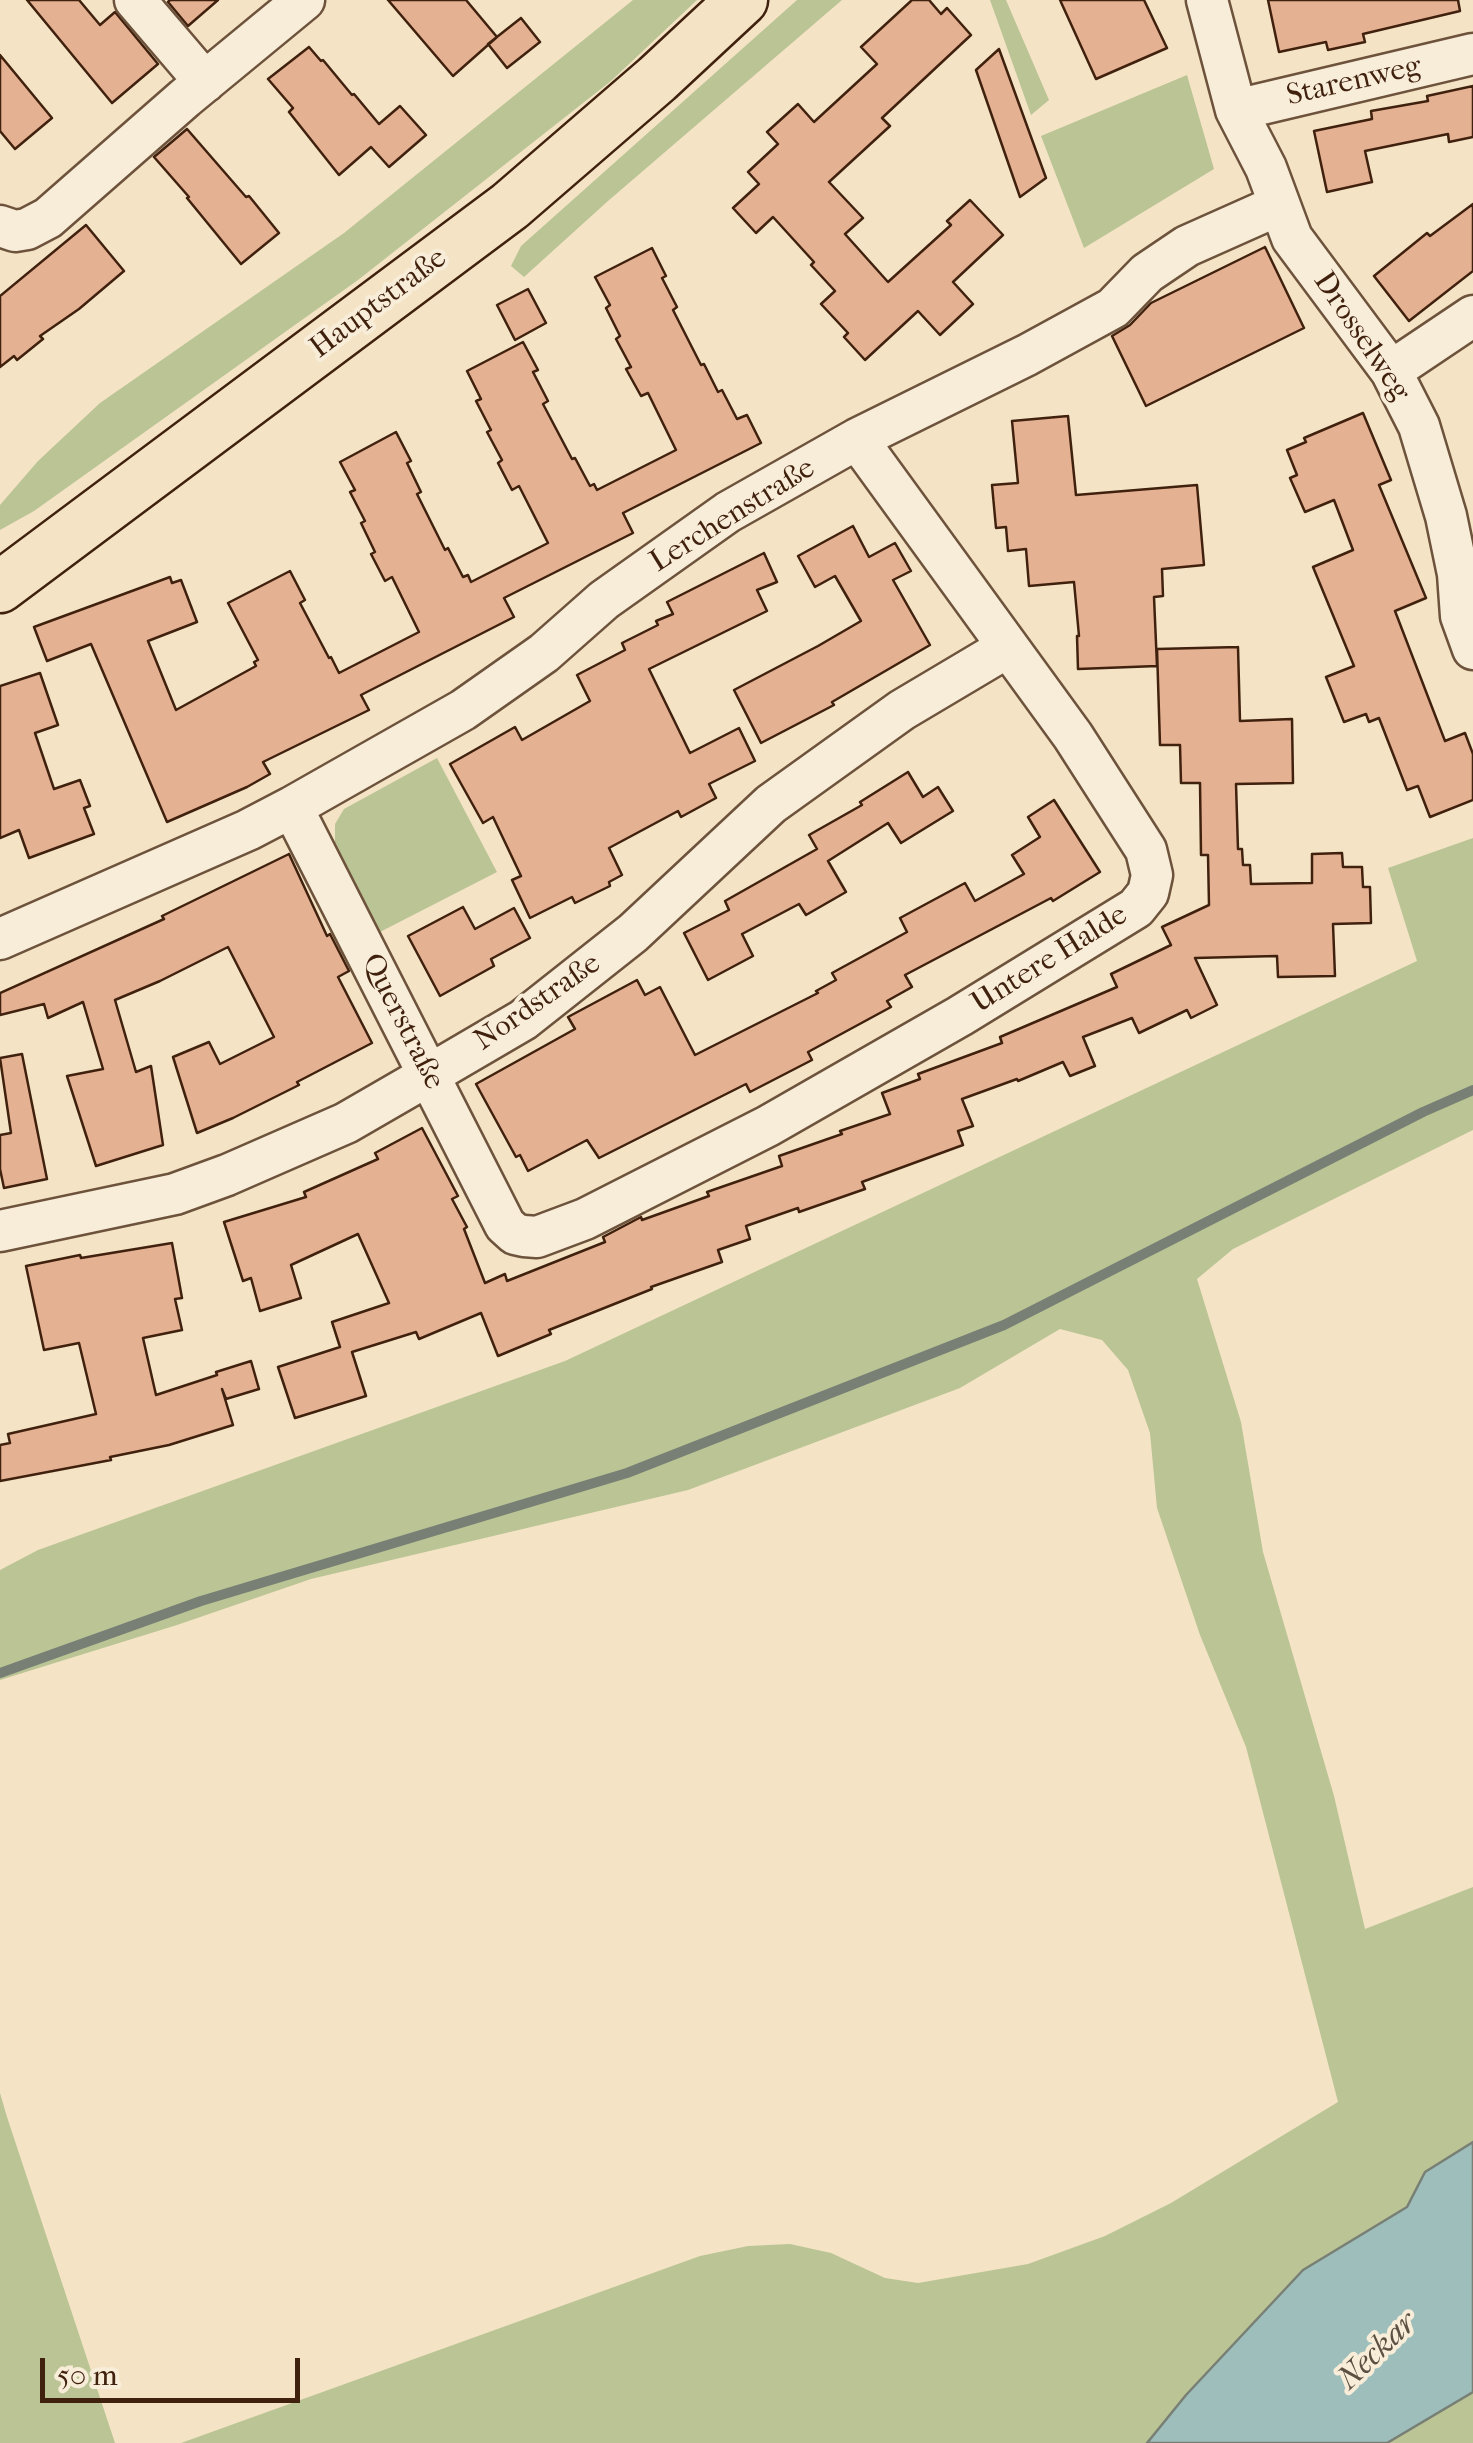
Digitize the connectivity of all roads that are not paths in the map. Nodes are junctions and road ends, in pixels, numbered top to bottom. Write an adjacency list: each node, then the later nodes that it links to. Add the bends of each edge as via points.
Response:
1 (134, 0): 6 (street)
2 (304, 0): 6 (street)
3 (742, 0): 13 (main road, Hauptstraße, via 510,206)
4 (1207, 0): 7 (street)
5 (1473, 54): 7 (street, Starenweg)
6 (205, 82): 9 (street, via 48,218 27,230)
7 (1236, 110): 8 (street)
8 (1279, 205): 11 (street, Drosselweg, via 1292,238); 12 (street, Lerchenstraße, via 1187,246 1148,272 1113,308)
9 (0, 226)
10 (1473, 316): 11 (street)
11 (1391, 370): 15 (street, Drosselweg, via 1419,426 1446,516)
12 (857, 440): 14 (street, Untere Halde); 16 (street, Lerchenstraße, via 728,512 463,710)
13 (0, 587)
14 (1008, 647): 18 (street, Nordstraße, via 902,710 771,804 634,933 524,1020); 20 (street, Untere Halde, via 1146,850 1152,875 1136,908 768,1126 585,1219 538,1237)
15 (1473, 649)
16 (292, 807): 17 (street, Lerchenstraße); 18 (street, Querstraße)
17 (0, 939)
18 (429, 1076): 19 (street, Nordstraße, via 346,1122 174,1194); 20 (street, Querstraße)
19 (0, 1230)
20 (515, 1234)

